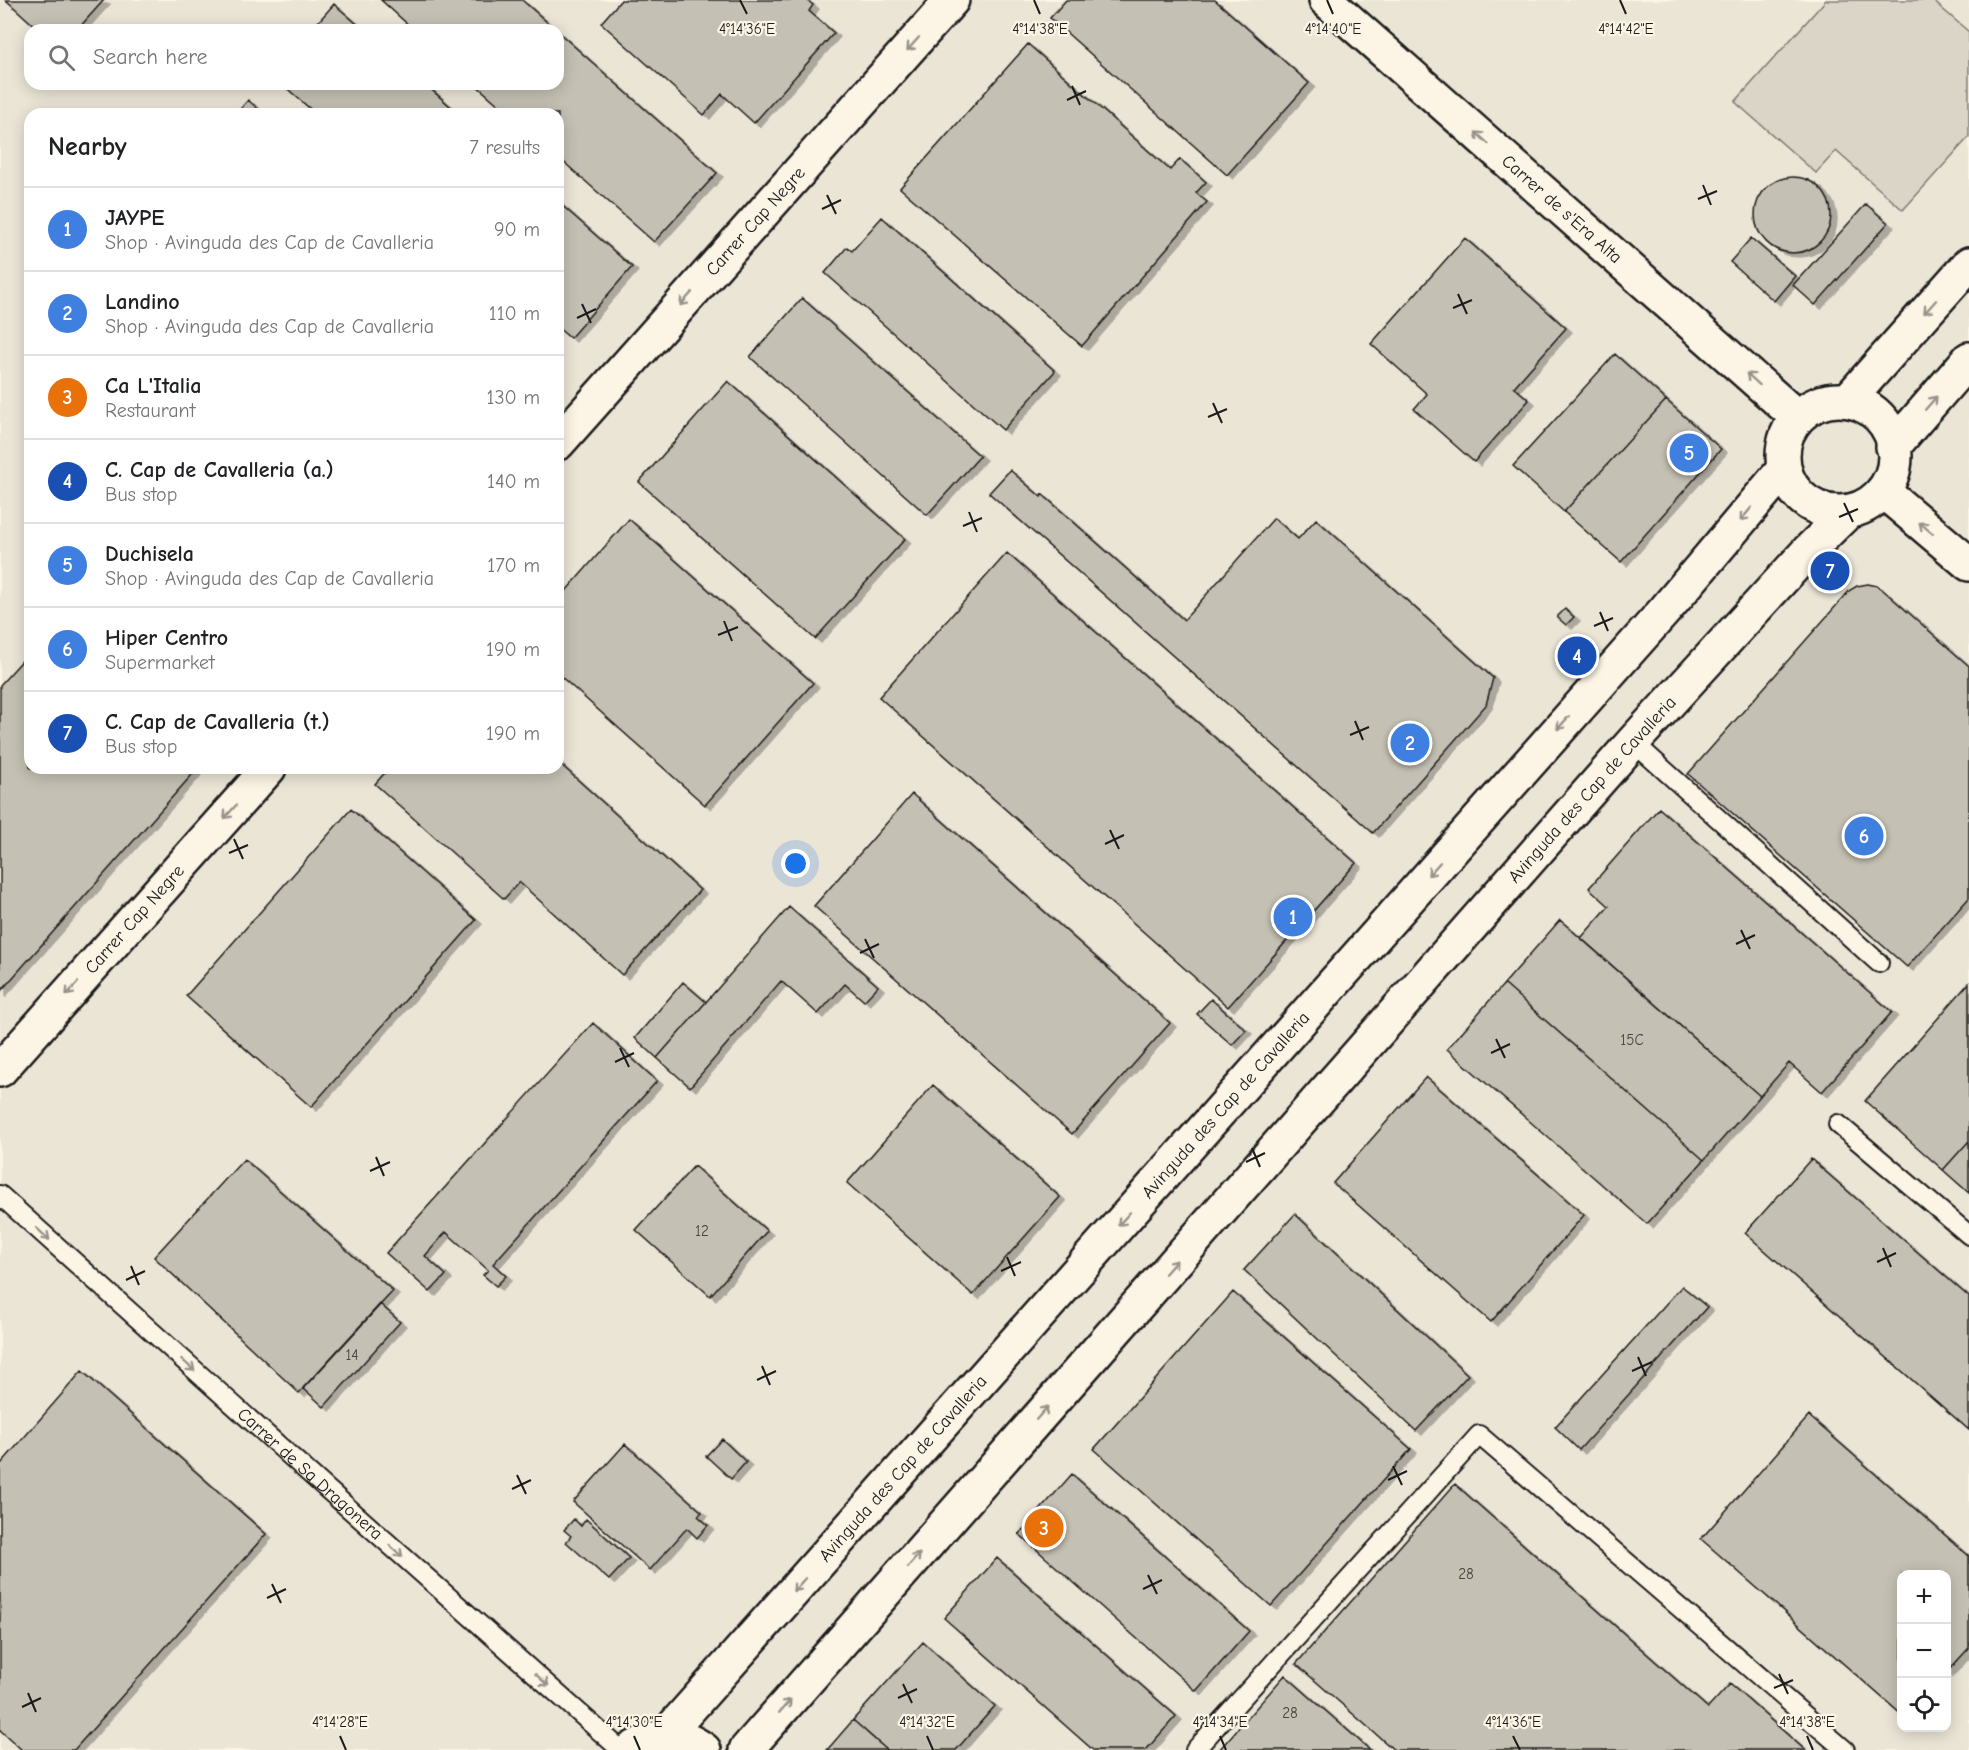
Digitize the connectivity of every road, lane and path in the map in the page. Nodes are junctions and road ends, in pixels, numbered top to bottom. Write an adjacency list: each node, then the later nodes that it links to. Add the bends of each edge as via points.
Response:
1 (952, 0): 7 (street, Carrer Cap Negre, one-way to 7)
2 (1326, 0): 6 (street, Carrer de s'Era Alta, one-way to 2)
3 (1969, 264): 5 (street, one-way to 5)
4 (1969, 359): 8 (street, one-way to 4)
5 (1848, 400): 6 (street, via 1830,400); 8 (street, via 1877,414 1889,429)
6 (1797, 417): 9 (street, via 1782,451)
7 (564, 436)
8 (1893, 447): 10 (street, via 1893,476)
9 (1784, 469): 11 (street, via 1790,485 1808,503 1832,512); 20 (street, Avinguda des Cap de Cavalleria, one-way to 20, via 1666,609)
10 (1884, 492): 11 (street, via 1868,505); 12 (street, one-way to 10)
11 (1848, 512): 13 (street, Avinguda des Cap de Cavalleria)
12 (1969, 564)
13 (1633, 742): 15 (lane); 24 (street, Avinguda des Cap de Cavalleria, one-way to 13)
14 (264, 774): 16 (street, Carrer Cap Negre, one-way to 16)
15 (1879, 963)
16 (0, 1070)
17 (1838, 1124): 19 (lane)
18 (0, 1195): 21 (lane, Carrer de Sa Dragonera, one-way to 21)
19 (1969, 1235)
20 (665, 1736): 22 (street, via 643,1741); 23 (street, via 695,1743)
21 (621, 1750)
22 (631, 1750)
23 (704, 1750)
24 (746, 1750)
25 (1195, 1750): 26 (lane, via 1479,1435)
26 (1845, 1750)

